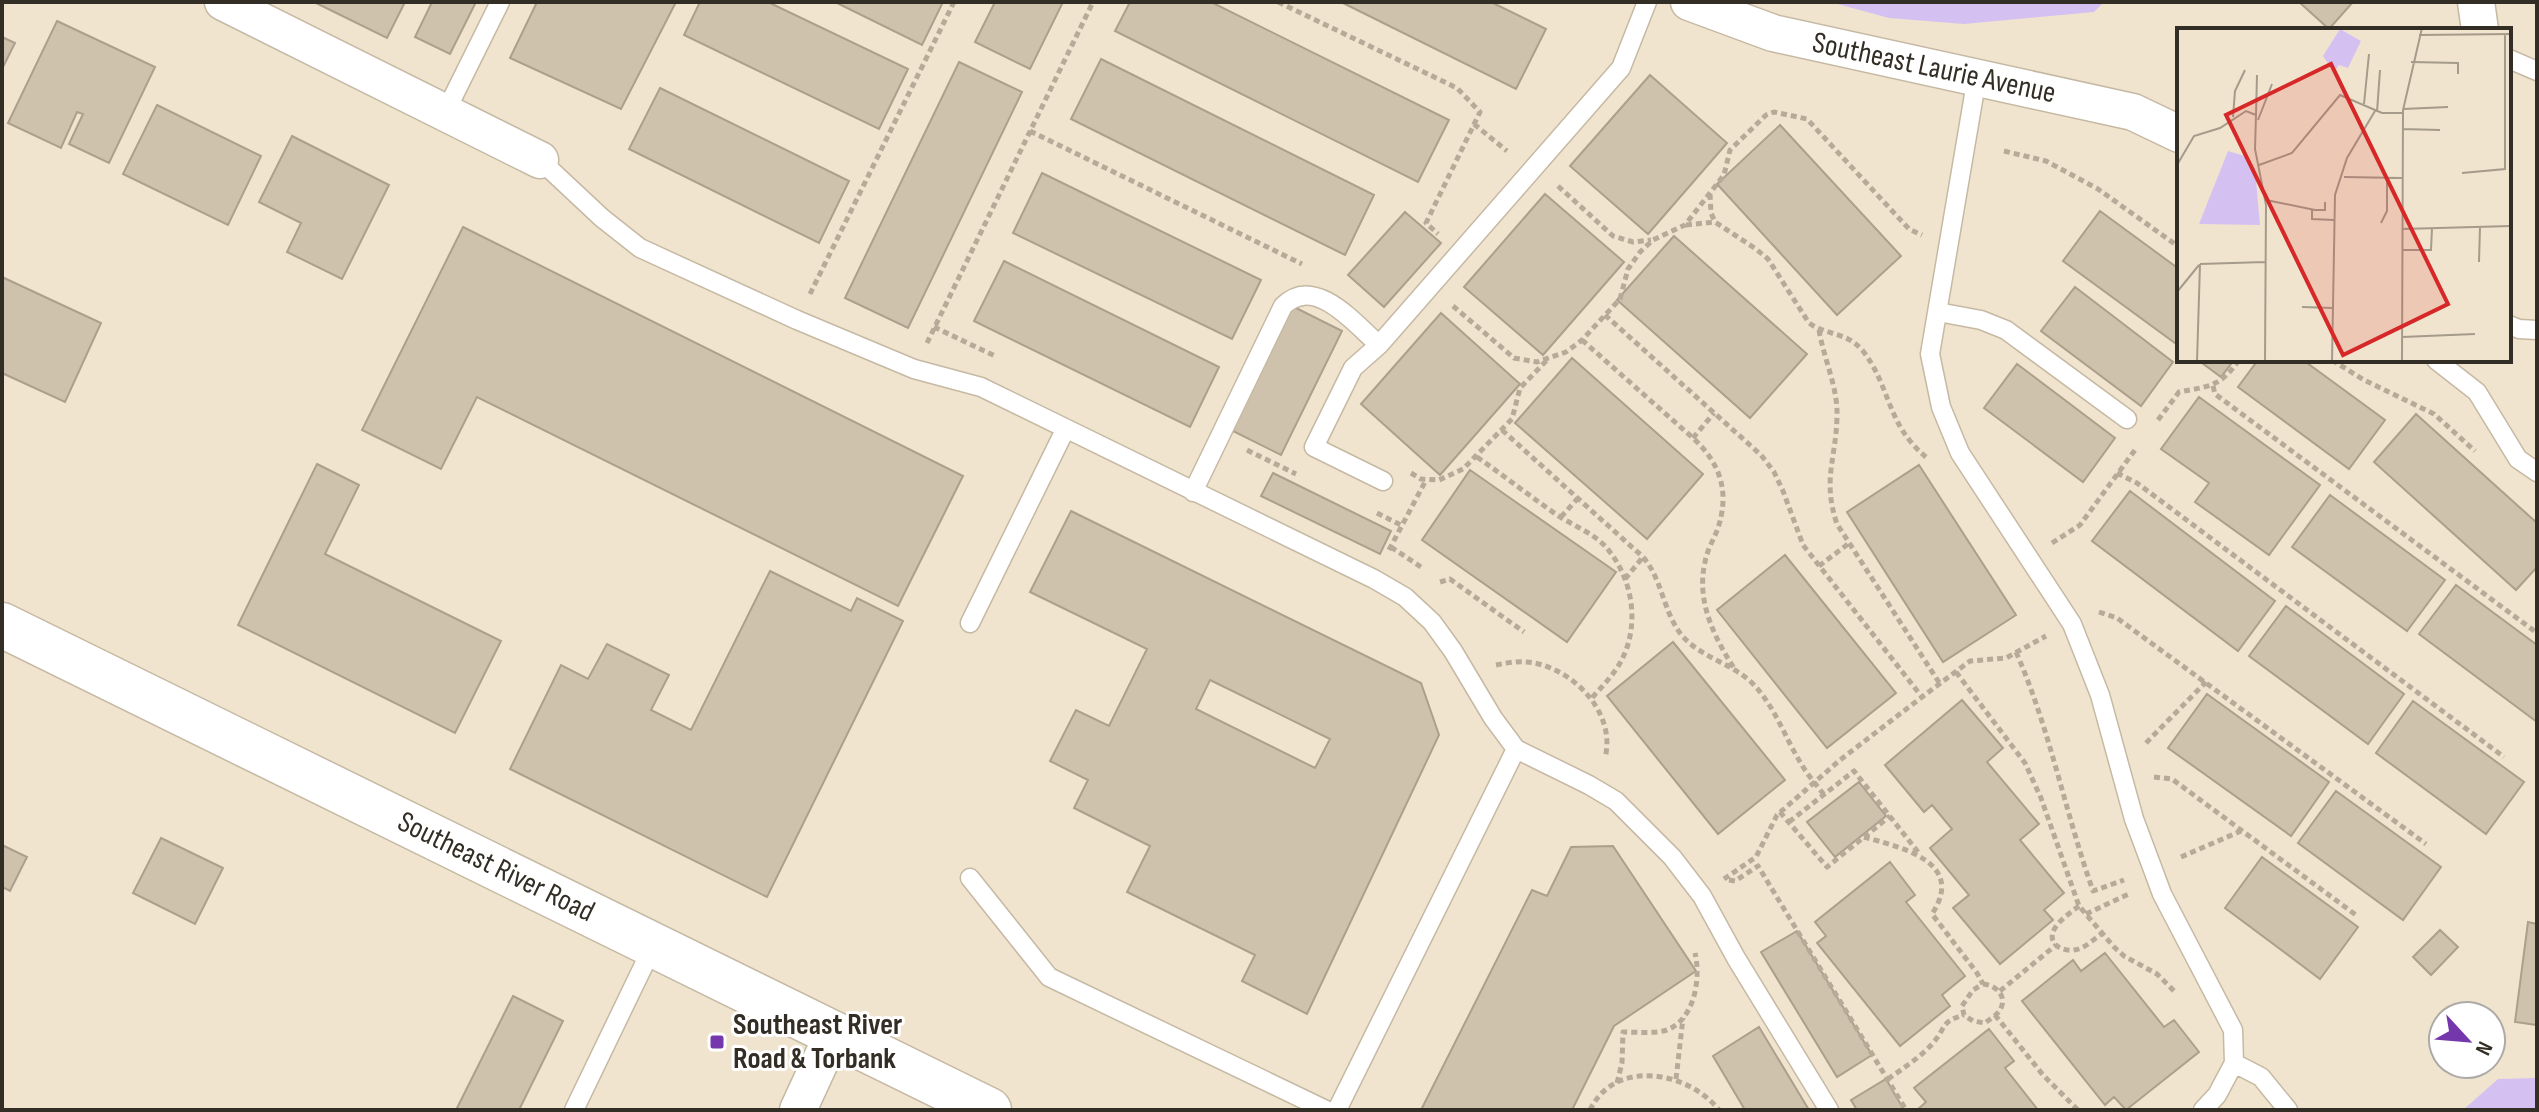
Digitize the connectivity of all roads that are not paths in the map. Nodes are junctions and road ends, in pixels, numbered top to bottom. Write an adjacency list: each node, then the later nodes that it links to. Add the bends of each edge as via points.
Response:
1 (223, 2): 10 (street)
2 (500, 2): 10 (lane)
3 (1647, 2): 16 (lane, via 1621,68)
4 (1689, 2): 9 (street, Southeast Laurie Avenue, via 1773,33)
5 (2476, 2): 6 (street)
6 (2480, 28)
7 (2511, 60): 8 (lane)
8 (2537, 71)
9 (1977, 77): 11 (street, Southeast Laurie Avenue, via 2133,112); 13 (lane)
10 (445, 113): 12 (street)
11 (2177, 133)
12 (540, 160): 19 (lane, via 640,248 914,369 981,387)
13 (1938, 312): 18 (lane, via 2006,330); 29 (lane, via 1930,354 1941,407 1960,453 2072,624 2100,695 2134,819 2162,894 2233,1030)
14 (2511, 325): 15 (lane)
15 (2537, 330)
16 (1379, 345): 21 (lane, via 1353,368 1314,447); 22 (lane, via 1320,297 1291,298)
17 (2439, 362): 20 (lane, via 2477,392 2518,459)
18 (2127, 419)
19 (1065, 430): 22 (lane); 23 (lane)
20 (2537, 472)
21 (1383, 481)
22 (1193, 492): 25 (lane, via 1405,597 1432,622)
23 (970, 623)
24 (2, 625): 27 (street, Southeast River Road)
25 (1516, 749): 34 (lane); 35 (lane, via 1616,801 1672,857 1702,896)
26 (970, 878): 33 (lane, via 1049,977)
27 (654, 944): 28 (street, Southeast River Road); 30 (lane)
28 (833, 1034): 31 (street); 32 (street, Southeast River Road)
29 (2234, 1063): 36 (lane); 37 (lane, via 2261,1077)
30 (574, 1110)
31 (798, 1110)
32 (989, 1110)
33 (1326, 1110)
34 (1337, 1110)
35 (1829, 1110)
36 (2203, 1110)
37 (2288, 1110)

